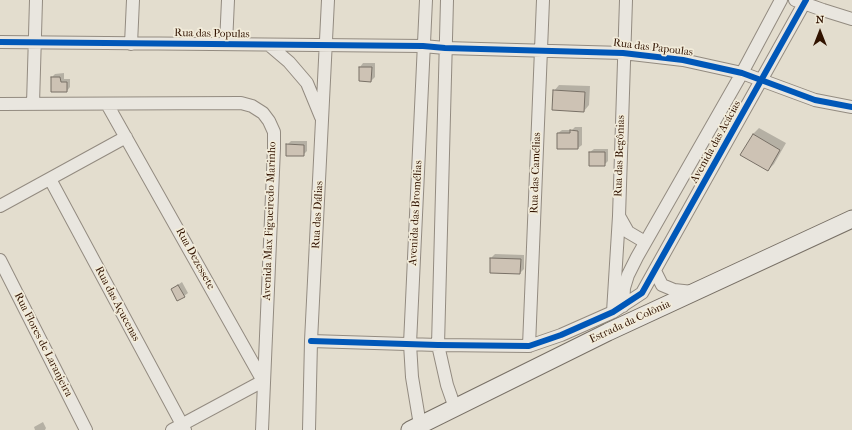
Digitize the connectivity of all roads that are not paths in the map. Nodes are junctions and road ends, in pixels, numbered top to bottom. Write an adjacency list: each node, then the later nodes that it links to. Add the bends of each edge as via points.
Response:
1 (36, 0): 13 (street)
2 (133, 0): 14 (street)
3 (228, 0): 15 (street)
4 (328, 0): 17 (street, Rua das Dálias)
5 (426, 0): 18 (street, Avenida das Bromélias)
6 (447, 0): 19 (street)
7 (543, 0): 20 (street, Rua das Camélias)
8 (626, 0): 21 (street, Rua das Begônias)
9 (781, 0): 22 (street, Avenida das Acácias)
10 (802, 1): 11 (street); 23 (street, Avenida das Acácias)
11 (852, 19)
12 (0, 42): 13 (street, Rua das Populas)
13 (35, 42): 14 (street, Rua das Populas); 25 (street)
14 (131, 44): 15 (street, Rua das Populas)
15 (226, 44): 16 (street, Rua das Populas)
16 (268, 45): 17 (street, Rua das Populas); 29 (street, via 289,62 307,83)
17 (326, 45): 18 (street, Rua das Populas); 29 (street, Rua das Dálias)
18 (424, 46): 19 (street, Rua das Populas); 41 (street, Avenida das Bromélias)
19 (445, 48): 20 (street, Rua das Papoulas); 42 (street)
20 (542, 51): 21 (street, Rua das Papoulas); 43 (street, Rua das Camélias)
21 (623, 53): 22 (street, Rua das Papoulas, via 683,60); 33 (street, Rua das Begônias)
22 (742, 73): 23 (street, Rua das Papoulas); 35 (street, Avenida das Acácias)
23 (762, 80): 28 (street, Rua das Papoulas, via 815,100); 37 (street, Avenida das Acácias)
24 (0, 98): 25 (street)
25 (33, 101): 26 (street, Avenida Max Figueiredo Marinho); 27 (street, Avenida Max Figueiredo Marinho)
26 (0, 104)
27 (107, 104): 30 (street, Rua Dezessete); 44 (street, Avenida Max Figueiredo Marinho, via 241,103 263,113 269,121 274,132 274,148)
28 (852, 107)
29 (322, 122): 40 (street, Rua das Dálias)
30 (126, 137): 31 (street); 44 (street, Rua Dezessete)
31 (50, 179): 32 (street); 46 (street, Rua das Açucenas)
32 (0, 206)
33 (618, 216): 35 (street, via 628,232); 39 (street, Rua das Begônias)
34 (852, 218): 38 (main road, Estrada da Colônia)
35 (645, 242): 39 (street, Avenida das Acácias, via 628,275)
36 (1, 266): 48 (street, Rua Flores de Laranjeira)
37 (655, 271): 38 (street, via 662,285 674,290); 39 (street, Avenida das Acácias, via 642,293)
38 (693, 292): 45 (main road, Estrada da Colônia)
39 (618, 309): 43 (street, via 561,335)
40 (311, 341): 41 (street); 50 (street, Rua das Dálias)
41 (410, 344): 42 (street); 47 (street, Avenida das Bromélias)
42 (438, 345): 43 (street); 45 (street, via 447,385)
43 (529, 346)
44 (263, 381): 46 (street); 49 (street, Avenida Max Figueiredo Marinho)
45 (456, 408): 47 (main road, Estrada da Colônia)
46 (180, 428)
47 (415, 428)
48 (86, 430)
49 (262, 430)
50 (309, 430)

